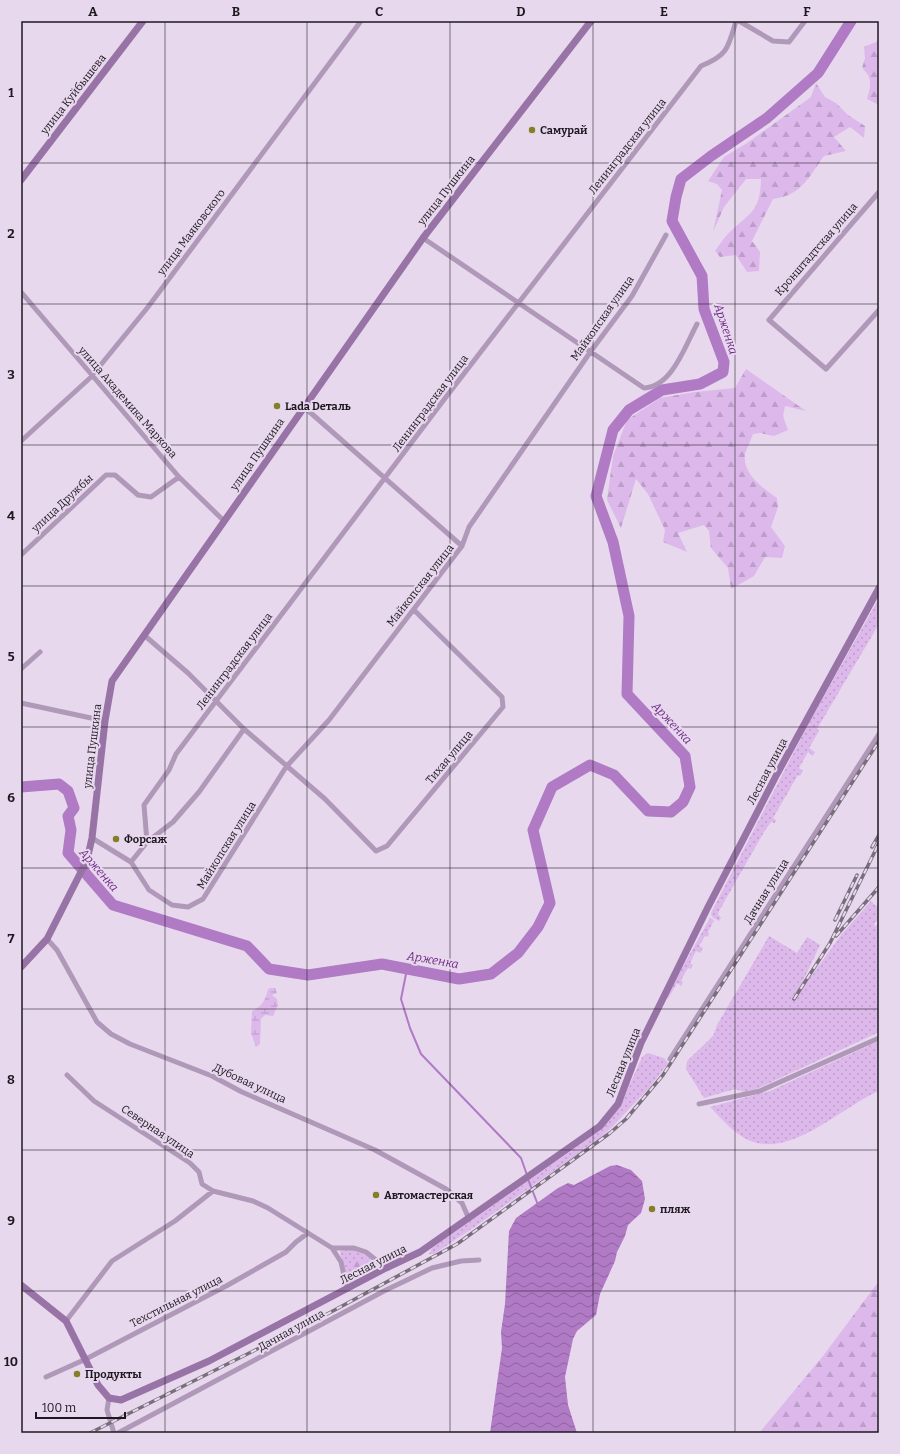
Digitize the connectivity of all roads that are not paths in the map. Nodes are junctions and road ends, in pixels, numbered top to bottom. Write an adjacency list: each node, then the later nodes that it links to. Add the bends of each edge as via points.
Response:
1 (143, 21): 6 (street, улица Куйбышева)
2 (361, 21): 15 (street, улица Маяковского, via 148,306)
3 (591, 21): 9 (street, улица Пушкина)
4 (737, 21): 5 (street, via 773,41 789,42); 11 (street, Ленинградская улица, via 724,54 701,66)
5 (805, 21)
6 (21, 180)
7 (879, 192): 12 (street, Кронштадтская улица, via 769,320 826,369)
8 (666, 235): 14 (street, Майкопская улица, via 632,296)
9 (423, 238): 11 (street); 16 (street, улица Пушкина)
10 (21, 292): 15 (street, улица Академика Маркова)
11 (518, 303): 14 (street); 19 (street, Ленинградская улица)
12 (879, 310)
13 (697, 324): 14 (street, via 669,375 653,388 644,388 637,384)
14 (591, 351): 21 (street, Майкопская улица, via 469,527)
15 (92, 376): 17 (street, улица Маяковского); 18 (street, улица Академика Маркова)
16 (304, 407): 19 (street); 20 (street, улица Пушкина)
17 (21, 442)
18 (179, 477): 20 (street, улица Академика Маркова); 22 (street, улица Дружбы, via 151,497 138,495 115,475 106,475)
19 (384, 479): 21 (street); 28 (street, Ленинградская улица)
20 (224, 521): 25 (street, улица Пушкина)
21 (462, 546): 24 (street, Майкопская улица)
22 (21, 555)
23 (879, 588): 44 (street, Лесная улица, via 777,774 708,908 641,1043 618,1104 600,1126)
24 (414, 610): 33 (street, Майкопская улица, via 329,720); 33 (street, Тихая улица, via 502,698 503,707 387,846 376,851 325,799)
25 (144, 635): 28 (street); 30 (street, улица Пушкина, via 112,681)
26 (40, 652): 27 (street)
27 (21, 669)
28 (216, 701): 31 (street); 35 (street, Ленинградская улица, via 176,754 170,770 144,805)
29 (21, 703): 30 (street)
30 (104, 721): 34 (street, улица Пушкина)
31 (244, 729): 33 (street); 35 (street, via 199,792 173,822)
32 (879, 734): 40 (street, Дачная улица)
33 (286, 767): 36 (street, Майкопская улица, via 203,899 188,907 172,905 148,890)
34 (92, 838): 36 (street); 37 (street, улица Пушкина, via 87,860)
35 (148, 842): 36 (street)
36 (132, 862)
37 (47, 939): 38 (street, улица Пушкина); 44 (street, Дубовая улица, via 57,950 97,1022 112,1034 375,1150 446,1189 462,1203)
38 (21, 967)
39 (879, 1038): 42 (street, via 760,1091)
40 (670, 1059)
41 (67, 1075): 43 (street, Северная улица, via 94,1101 190,1163 199,1172 202,1184)
42 (699, 1104)
43 (213, 1191): 45 (street, via 253,1201); 51 (street, via 175,1222 112,1261)
44 (469, 1219): 48 (street, Лесная улица, via 420,1252)
45 (308, 1232): 46 (street); 52 (street, Техстильная улица, via 280,1256)
46 (332, 1248): 48 (street, via 361,1250); 50 (street, via 342,1262)
47 (479, 1260): 56 (street, Дачная улица, via 461,1261 432,1268 384,1291)
48 (386, 1268): 50 (street, Лесная улица)
49 (21, 1285): 51 (street)
50 (347, 1289): 54 (street, Лесная улица, via 209,1361 133,1396 122,1400)
51 (66, 1321): 52 (street)
52 (86, 1359): 53 (street, Техстильная улица); 54 (street, via 98,1385)
53 (46, 1377)
54 (109, 1398): 55 (street, via 107,1410)
55 (114, 1433)
56 (118, 1433)

